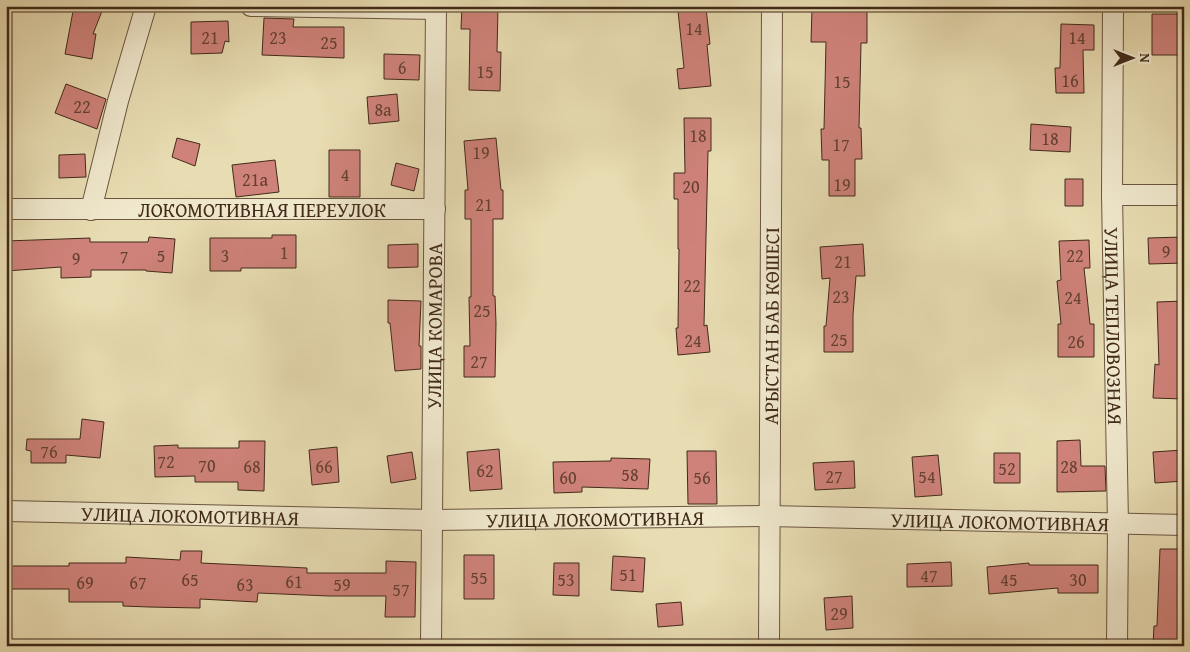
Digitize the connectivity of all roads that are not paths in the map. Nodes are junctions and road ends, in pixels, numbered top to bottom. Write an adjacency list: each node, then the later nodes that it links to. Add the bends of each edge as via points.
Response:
1 (146, 6): 10 (street, via 118,100)
2 (251, 6): 5 (street)
3 (772, 6): 12 (street, АРЫСТАН БАБ КӨШЕСІ)
4 (1114, 6): 6 (street, УЛИЦА ТЕПЛОВОЗНАЯ)
5 (436, 8): 9 (street, УЛИЦА КОМАРОВА)
6 (1112, 194): 7 (street); 14 (street, УЛИЦА ТЕПЛОВОЗНАЯ)
7 (1184, 195)
8 (6, 209): 10 (street, ЛОКОМОТИВНАЯ ПЕРЕУЛОК)
9 (435, 209): 10 (street, ЛОКОМОТИВНАЯ ПЕРЕУЛОК); 13 (street, УЛИЦА КОМАРОВА)
10 (91, 210)
11 (6, 511): 13 (street, УЛИЦА ЛОКОМОТИВНАЯ)
12 (768, 516): 13 (street, УЛИЦА ЛОКОМОТИВНАЯ); 14 (street, УЛИЦА ЛОКОМОТИВНАЯ); 17 (street, АРЫСТАН БАБ КӨШЕСІ)
13 (432, 520): 16 (street, УЛИЦА КОМАРОВА)
14 (1118, 524): 15 (street, УЛИЦА ЛОКОМОТИВНАЯ); 18 (street, УЛИЦА ТЕПЛОВОЗНАЯ)
15 (1184, 525)
16 (431, 646)
17 (769, 646)
18 (1117, 646)

